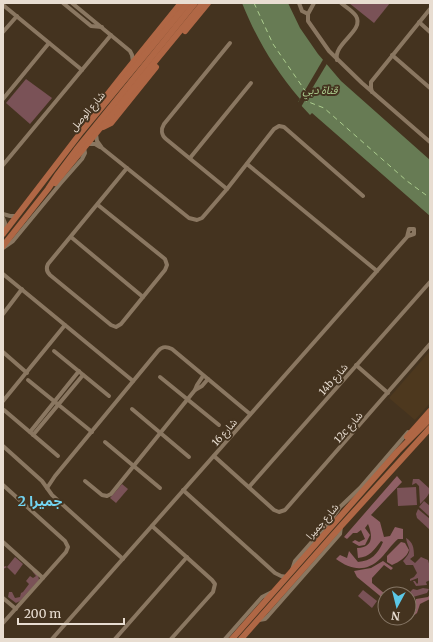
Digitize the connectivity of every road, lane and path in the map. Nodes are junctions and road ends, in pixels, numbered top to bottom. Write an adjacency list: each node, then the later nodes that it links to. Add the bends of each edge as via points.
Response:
1 (63, 3): 17 (street, via 91,26)
2 (72, 3): 17 (street)
3 (181, 3): 26 (main road)
4 (188, 3): 38 (main road, شارع الوصل)
5 (195, 3): 48 (main road, شارع الوصل, via 76,150)
6 (203, 3): 37 (main road, شارع الوصل)
7 (208, 3): 37 (main road, via 111,123)
8 (314, 3): 12 (street)
9 (341, 3): 23 (street, via 356,15 357,22 355,29)
10 (3, 4): 15 (street)
11 (299, 4): 12 (street, via 304,8); 14 (street)
12 (310, 7): 14 (street)
13 (430, 9): 16 (street)
14 (308, 14): 25 (street, via 309,24)
15 (17, 16): 18 (street); 21 (street)
16 (419, 22): 19 (street); 27 (street)
17 (102, 28): 20 (street)
18 (3, 32)
19 (430, 32)
20 (111, 35): 24 (street); 30 (street)
21 (49, 43): 30 (street); 36 (street)
22 (230, 43): 43 (street, via 163,126 162,133 166,139)
23 (337, 50): 25 (street); 28 (street)
24 (130, 51): 26 (street); 29 (street)
25 (329, 51): 28 (street)
26 (141, 52): 29 (main road)
27 (392, 55): 31 (street); 34 (street)
28 (337, 60): 33 (street)
29 (133, 62): 38 (main road, via 90,116)
30 (82, 70): 44 (street)
31 (371, 82): 33 (street); 35 (street)
32 (251, 83): 43 (street)
33 (362, 83): 35 (street)
34 (430, 88)
35 (372, 92): 40 (street)
36 (3, 98)
37 (101, 128): 39 (main road, شارع الوصل)
38 (82, 132): 53 (main road, شارع الوصل)
39 (96, 134): 41 (main road, شارع الوصل); 42 (street)
40 (430, 142)
41 (86, 146): 42 (street, via 95,144); 48 (main road, شارع الوصل); 58 (street, شارع الوصل, via 83,157 73,170 13,242)
42 (102, 148): 47 (street)
43 (190, 158): 49 (street)
44 (5, 159): 46 (street)
45 (247, 164): 49 (street); 50 (street, via 272,132 280,128 286,129); 59 (street)
46 (3, 165)
47 (127, 168): 49 (street, via 189,218 197,220 202,218); 51 (street)
48 (48, 189): 58 (main road, شارع الوصل)
49 (227, 189)
50 (363, 196)
51 (98, 204): 57 (street); 63 (street, via 167,263 166,268)
52 (3, 214): 53 (street)
53 (17, 216): 55 (main road, شارع الوصل)
54 (3, 218): 55 (street)
55 (4, 232)
56 (408, 236): 59 (street, شارع 16)
57 (71, 237): 63 (street); 63 (street, via 48,264 49,274 60,284 116,327)
58 (3, 247)
59 (377, 271): 88 (street, شارع 16)
60 (3, 274): 62 (street)
61 (430, 282): 69 (street, 14b شارع)
62 (23, 290): 64 (street); 65 (street)
63 (143, 297)
64 (3, 314)
65 (66, 325): 70 (street); 76 (street)
66 (430, 344): 78 (street, 12c شارع)
67 (54, 351): 71 (street)
68 (3, 352): 70 (street)
69 (356, 365): 78 (street); 107 (street, 14b شارع)
70 (27, 373): 81 (street)
71 (81, 373): 79 (street); 82 (street); 83 (street)
72 (203, 376): 74 (street); 76 (street, via 169,347 163,347); 77 (street)
73 (160, 377): 80 (street)
74 (208, 379): 77 (street); 88 (street)
75 (28, 380): 82 (street)
76 (133, 381): 92 (street)
77 (195, 390): 80 (street)
78 (388, 393): 107 (street, 12c شارع, via 282,512 274,510)
79 (109, 396)
80 (188, 400): 90 (street); 94 (street)
81 (3, 401)
82 (54, 402): 83 (street); 93 (street)
83 (58, 405): 92 (street); 93 (street)
84 (430, 408): 115 (street, via 360,488 338,509 295,561)
85 (132, 409): 94 (street)
86 (4, 410): 93 (street)
87 (430, 411): 99 (main road)
88 (250, 414): 101 (street, شارع 16)
89 (430, 419): 99 (main road, شارع جميرا)
90 (219, 425)
91 (430, 428): 98 (main road, شارع جميرا)
92 (92, 432): 106 (street)
93 (31, 433): 100 (street)
94 (161, 433): 102 (street); 103 (street)
95 (430, 435): 98 (main road)
96 (105, 442): 103 (street)
97 (3, 446): 106 (street)
98 (412, 448): 122 (main road, شارع جميرا)
99 (398, 450): 115 (main road, شارع جميرا)
100 (58, 456)
101 (214, 456): 107 (street); 109 (street, شارع 16)
102 (189, 457)
103 (133, 466): 104 (street, via 107,496); 108 (street)
104 (85, 481)
105 (3, 485): 116 (street, via 65,541 68,547)
106 (46, 486): 113 (street, via 52,495)
107 (249, 487)
108 (160, 488)
109 (183, 490): 110 (street, شارع 16); 114 (street)
110 (152, 526): 112 (street); 113 (street, شارع 16)
111 (3, 542): 116 (street)
112 (187, 557): 124 (street); 125 (street, via 214,582 215,587)
113 (123, 559): 123 (street, شارع 16)
114 (275, 573): 115 (street, via 281,576); 117 (street)
115 (289, 575): 117 (main road, شارع جميرا)
116 (43, 578): 120 (street)
117 (279, 586): 118 (main road, شارع جميرا)
118 (274, 592): 126 (street, via 262,597); 127 (main road, شارع جميرا)
119 (3, 598): 120 (street)
120 (16, 609): 121 (street)
121 (3, 623)
122 (252, 628): 128 (main road, شارع جميرا); 129 (main road)
123 (52, 639)
124 (115, 639)
125 (171, 639)
126 (225, 639)
127 (232, 639)
128 (241, 639)
129 (250, 639)

